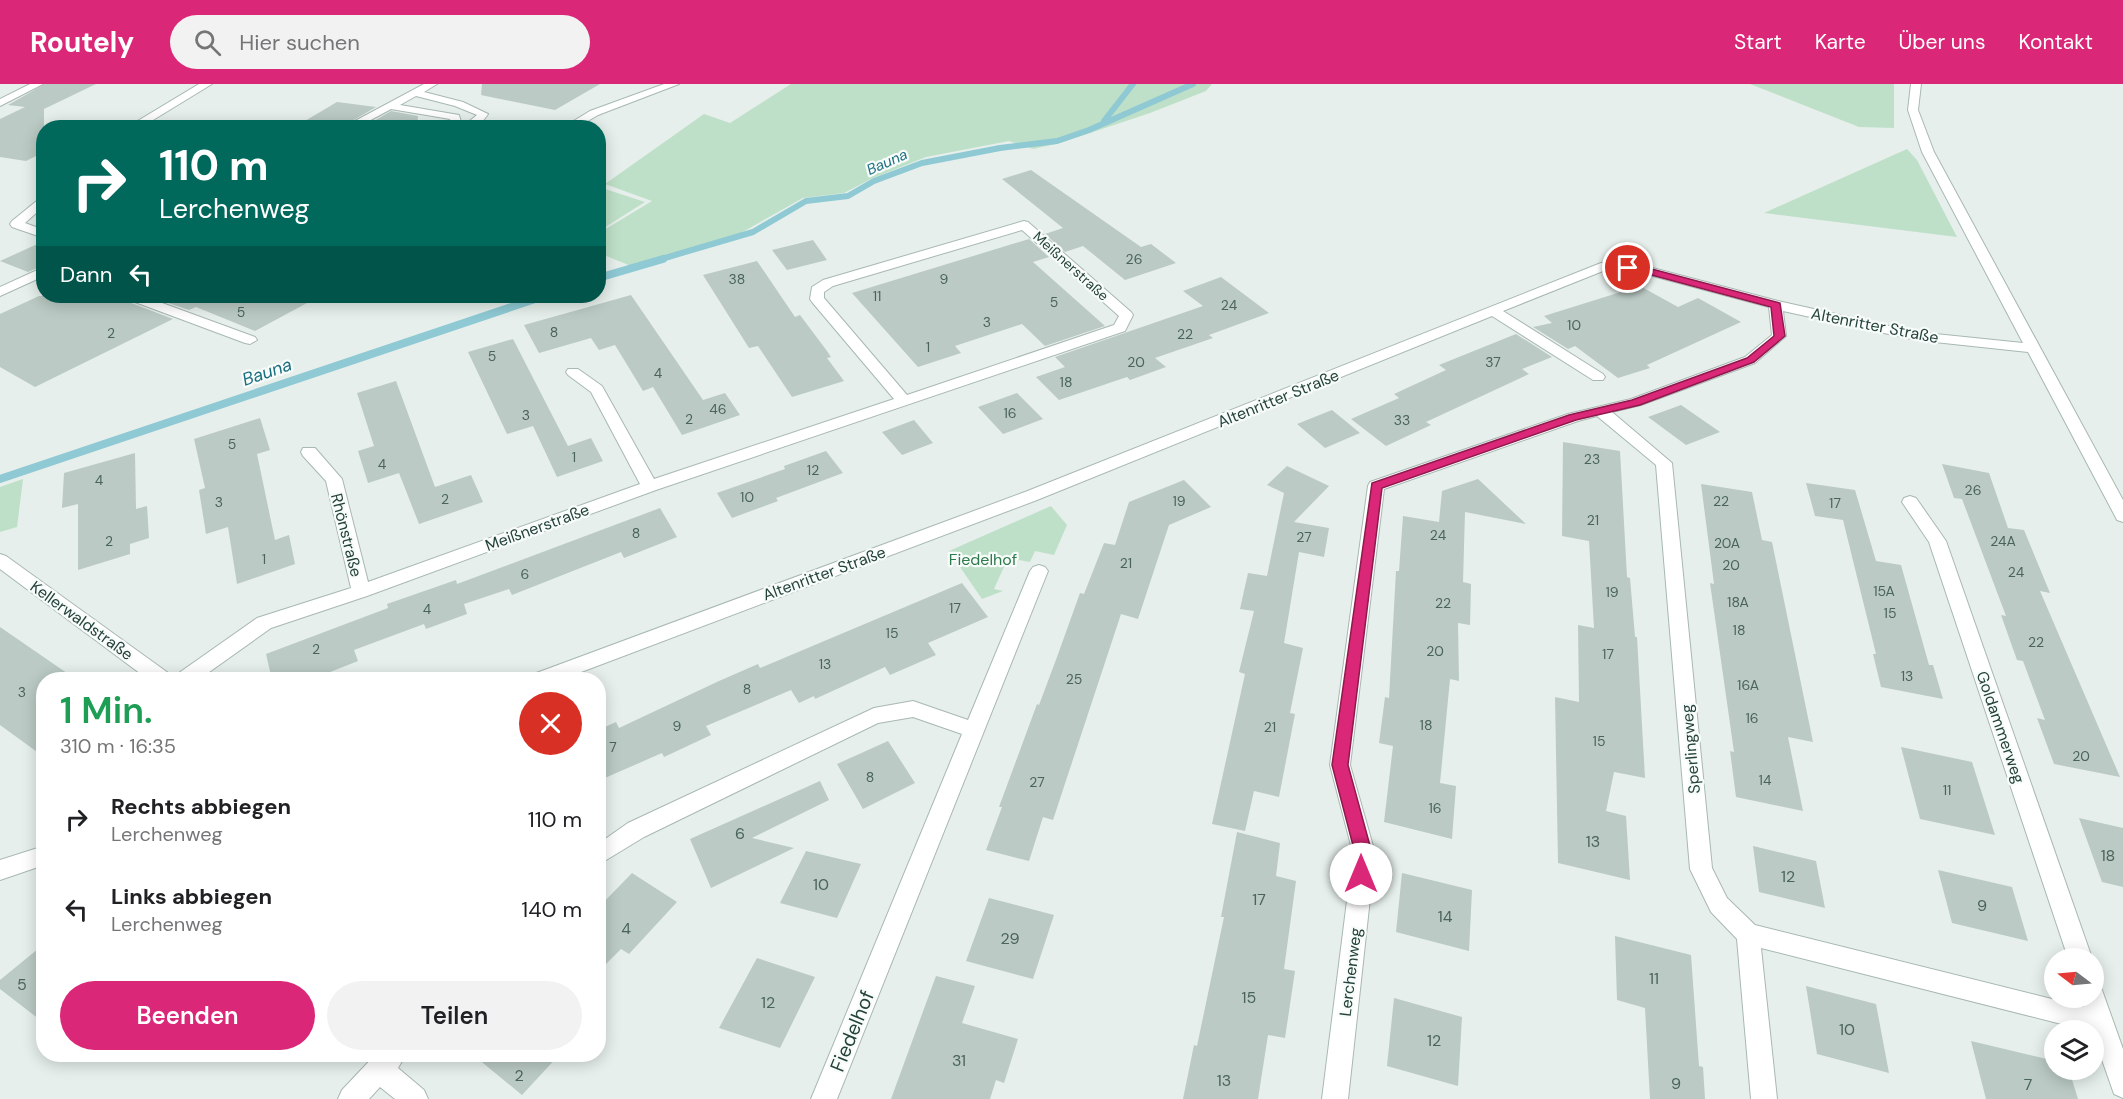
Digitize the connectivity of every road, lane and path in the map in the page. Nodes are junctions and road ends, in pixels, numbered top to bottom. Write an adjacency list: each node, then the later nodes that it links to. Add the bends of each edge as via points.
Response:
1 (38, 84): 7 (street)
2 (207, 84): 9 (street)
3 (432, 84): 6 (street)
4 (674, 84): 13 (street)
5 (1916, 84): 22 (street, via 1913,110 1922,139)
6 (415, 93): 8 (street); 12 (street, via 483,114)
7 (0, 103)
8 (390, 106): 10 (street); 11 (street)
9 (145, 120)
10 (363, 120)
11 (457, 120)
12 (479, 120)
13 (581, 120)
14 (36, 206): 15 (street, via 16,224)
15 (36, 231)
16 (36, 276): 17 (street)
17 (0, 292)
18 (151, 303): 21 (street)
19 (1776, 305): 20 (street, Altenritter Straße, via 1645,270 1601,267); 22 (street, Altenritter Straße, via 1916,336); 26 (street, Lerchenweg, via 1779,336 1750,360)
20 (1492, 310): 24 (street); 36 (street, Altenritter Straße, via 1031,496)
21 (250, 340)
22 (2034, 348): 30 (street)
23 (573, 372): 28 (street, via 597,389)
24 (1598, 377)
25 (904, 401): 25 (street, Meißnerstraße, via 1120,328 1126,315 1024,225 817,290 817,299); 28 (street, Meißnerstraße)
26 (1602, 412): 41 (street, Sperlingweg, via 1664,463 1701,869 1719,905); 50 (street, Lerchenweg, via 1573,417 1376,486 1340,765 1364,853)
27 (309, 452): 33 (street, Rhönstraße, via 333,478)
28 (650, 486): 33 (street, Meißnerstraße)
29 (1910, 502): 42 (street, Goldammerweg, via 1937,541)
30 (2123, 516)
31 (0, 560): 34 (street, Kellerwaldstraße)
32 (1039, 572): 37 (street, Fiedelhof)
33 (361, 591): 35 (street, Meißnerstraße, via 264,623)
34 (153, 672)
35 (194, 672)
36 (559, 672)
37 (974, 730): 38 (street, via 913,709 873,716 636,830); 49 (street, Fiedelhof)
38 (606, 851)
39 (36, 858): 40 (street)
40 (0, 870)
41 (1748, 934): 43 (street); 51 (street)
42 (2077, 948)
43 (2090, 1020)
44 (2104, 1029): 46 (street)
45 (386, 1062): 47 (street); 48 (street)
46 (2123, 1085)
47 (351, 1099)
48 (415, 1099)
49 (824, 1099)
50 (1335, 1099)
51 (1764, 1099)

